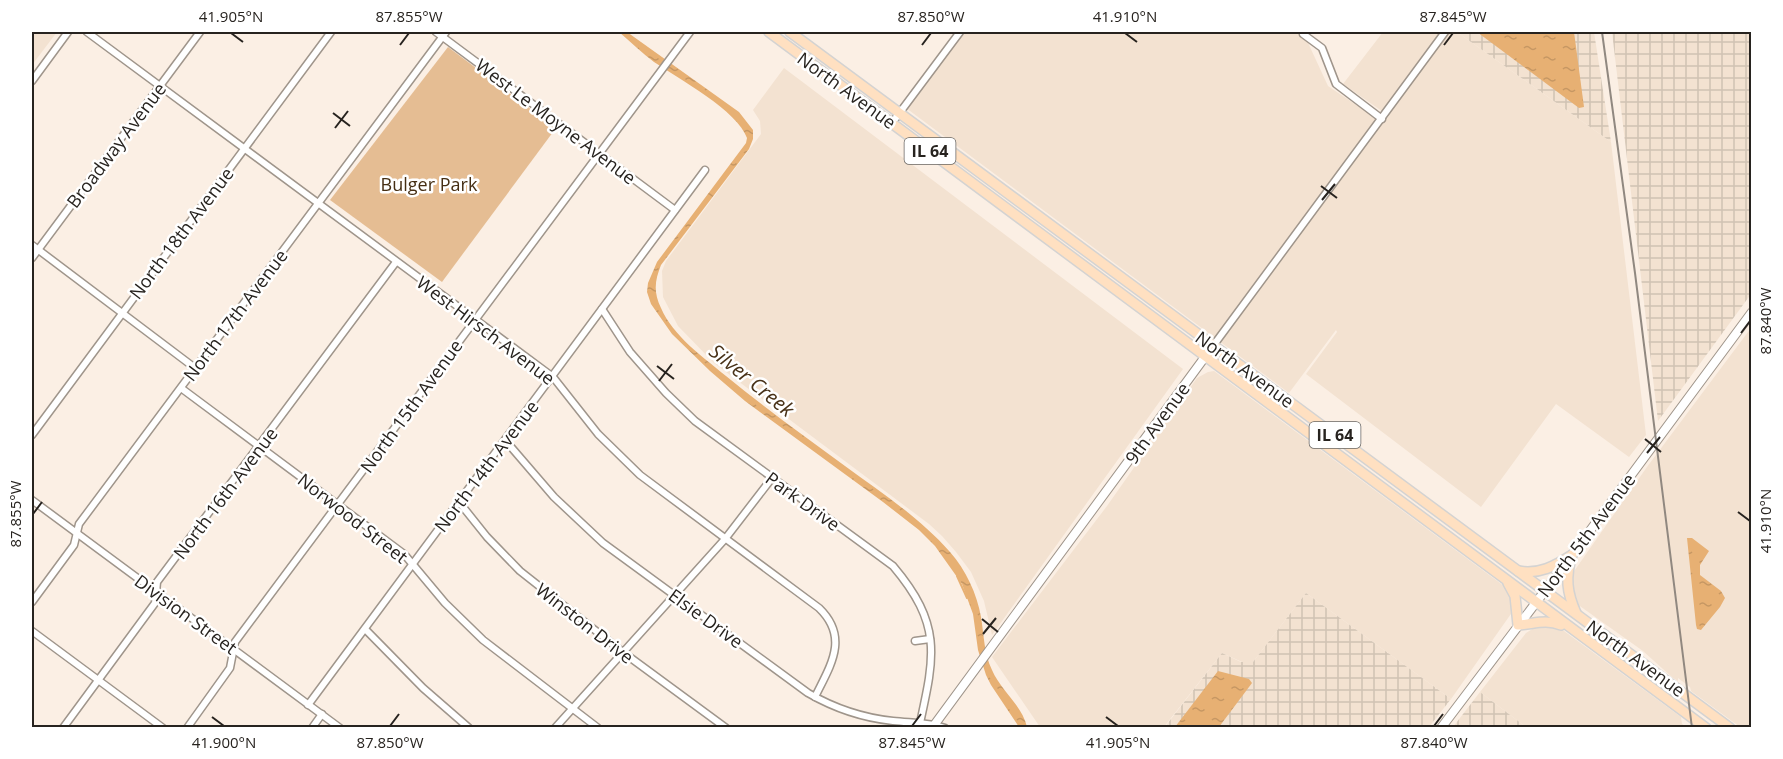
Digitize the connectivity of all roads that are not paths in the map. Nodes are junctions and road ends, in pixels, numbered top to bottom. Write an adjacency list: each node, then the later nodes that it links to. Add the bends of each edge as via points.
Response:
1 (68, 32): 13 (street)
2 (87, 32): 14 (street, West Hirsch Avenue)
3 (200, 32): 14 (street, Broadway Avenue)
4 (331, 32): 18 (street, North 18th Avenue)
5 (436, 32): 12 (street, West Le Moyne Avenue)
6 (690, 32): 19 (street, North 15th Avenue)
7 (769, 32): 17 (main road, North Avenue / IL 64)
8 (790, 32): 15 (main road, North Avenue / IL 64)
9 (960, 32): 15 (street)
10 (1305, 32): 16 (street, via 1322,48 1336,84)
11 (1445, 32): 16 (street, 9th Avenue)
12 (445, 34): 19 (street, West Le Moyne Avenue); 21 (street, North 17th Avenue)
13 (32, 81)
14 (159, 85): 18 (street, West Hirsch Avenue); 24 (street, Broadway Avenue)
15 (900, 113): 17 (street); 31 (main road, North Avenue / IL 64)
16 (1382, 119): 31 (street, 9th Avenue)
17 (892, 123): 32 (main road, North Avenue / IL 64)
18 (245, 149): 21 (street, West Hirsch Avenue); 29 (street, North 18th Avenue)
19 (599, 153): 22 (street, West Le Moyne Avenue); 30 (street, North 15th Avenue)
20 (705, 170): 22 (street, North 14th Avenue)
21 (318, 203): 26 (street, West Hirsch Avenue); 33 (street, North 17th Avenue)
22 (675, 210): 27 (street, North 14th Avenue)
23 (32, 244): 24 (street)
24 (38, 249): 25 (street, Broadway Avenue); 29 (street)
25 (32, 258)
26 (396, 262): 30 (street, West Hirsch Avenue); 38 (street, North 16th Avenue)
27 (602, 309): 34 (street, North 14th Avenue); 39 (street, Park Drive, via 630,352 666,393 695,421)
28 (1752, 312): 45 (street, North 5th Avenue)
29 (122, 313): 33 (street); 36 (street, North 18th Avenue)
30 (474, 320): 34 (street, West Hirsch Avenue); 42 (street, North 15th Avenue)
31 (1214, 346): 32 (street, 9th Avenue); 47 (main road, North Avenue / IL 64)
32 (1206, 356): 48 (main road, North Avenue / IL 64); 69 (street, 9th Avenue)
33 (195, 368): 35 (street, North 17th Avenue)
34 (553, 377): 37 (street, North 14th Avenue); 44 (street, West Hirsch Avenue, via 582,416 625,462)
35 (181, 388): 38 (street, Norwood Street); 43 (street, North 17th Avenue, via 79,524)
36 (32, 435)
37 (505, 440): 41 (street, North 14th Avenue); 51 (street, Elsie Drive, via 576,519)
38 (260, 447): 42 (street, Norwood Street); 50 (street, North 16th Avenue, via 158,582)
39 (772, 478): 44 (street); 59 (street, Park Drive, via 893,567 920,602)
40 (32, 500): 43 (street, Division Street)
41 (459, 502): 46 (street, North 14th Avenue); 62 (street, Winston Drive, via 520,571)
42 (338, 505): 46 (street, Norwood Street); 61 (street, North 15th Avenue, via 235,642)
43 (77, 534): 50 (street, Division Street); 52 (street, North 17th Avenue, via 74,545)
44 (724, 538): 51 (street); 64 (street, West Hirsch Avenue, via 819,608 831,622 836,649)
45 (1572, 555): 47 (main road, via 1539,572); 49 (street, North 5th Avenue); 54 (main road, via 1567,588)
46 (412, 564): 56 (street, North 14th Avenue); 66 (street, Norwood Street, via 483,640)
47 (1516, 570): 49 (main road, North Avenue / IL 64)
48 (1502, 577): 53 (main road, North Avenue / IL 64); 55 (main road, via 1515,596)
49 (1544, 591): 53 (street, North 5th Avenue); 54 (main road, North Avenue / IL 64)
50 (156, 592): 61 (street, Division Street); 63 (street, North 16th Avenue, via 154,603)
51 (674, 596): 62 (street); 64 (street, Elsie Drive)
52 (32, 602)
53 (1536, 602): 55 (street, North 5th Avenue); 58 (main road, North Avenue / IL 64)
54 (1577, 616): 82 (main road, North Avenue / IL 64)
55 (1518, 625): 58 (main road, via 1553,622); 80 (street, North 5th Avenue)
56 (365, 628): 65 (street, North 14th Avenue); 75 (street, via 423,688)
57 (32, 631): 63 (street)
58 (1579, 634): 81 (main road, North Avenue / IL 64)
59 (930, 639): 60 (street); 68 (street, Park Drive, via 931,676)
60 (915, 642)
61 (234, 650): 65 (street, Division Street); 72 (street, North 15th Avenue, via 230,668)
62 (624, 653): 66 (street); 78 (street, Winston Drive)
63 (98, 680): 70 (street, North 16th Avenue); 71 (street)
64 (815, 697): 68 (street, Elsie Drive, via 862,715)
65 (308, 705): 67 (street, Division Street)
66 (572, 709): 76 (street); 77 (street, Norwood Street)
67 (322, 714): 73 (street); 74 (street, Division Street)
68 (920, 723): 69 (street, Elsie Drive)
69 (933, 726): 79 (street, Elsie Drive)
70 (63, 728)
71 (163, 728)
72 (187, 728)
73 (312, 728)
74 (340, 728)
75 (469, 728)
76 (555, 728)
77 (598, 728)
78 (726, 728)
79 (945, 728)
80 (1441, 728)
81 (1706, 728)
82 (1730, 728)

